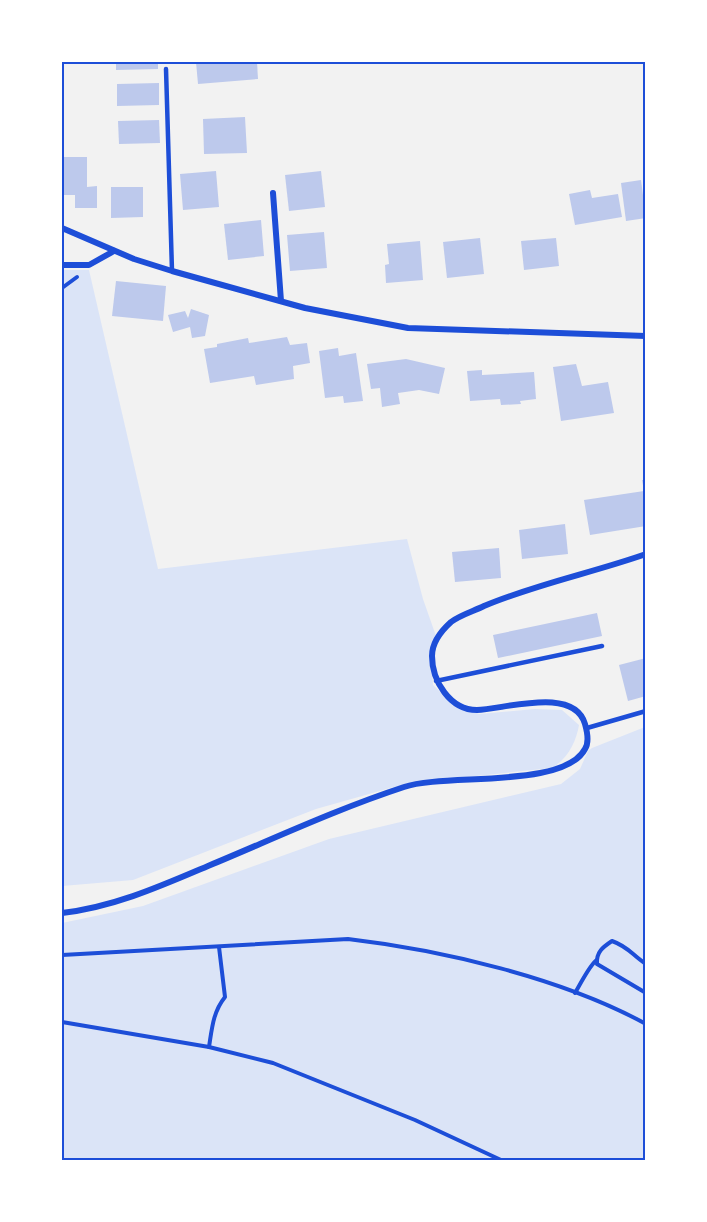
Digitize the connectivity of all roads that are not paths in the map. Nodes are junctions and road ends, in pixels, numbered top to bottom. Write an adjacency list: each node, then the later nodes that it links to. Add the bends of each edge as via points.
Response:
1 (166, 69): 6 (lane)
2 (273, 193): 7 (street)
3 (62, 228): 4 (street)
4 (114, 251): 5 (street, via 89,265); 6 (street)
5 (62, 265)
6 (172, 271): 7 (street)
7 (281, 301): 8 (street, via 408,328)
8 (645, 336)
9 (645, 554): 11 (street, via 504,597 453,620 437,637 432,656)
10 (602, 645): 11 (lane)
11 (436, 681): 13 (street, via 457,704 475,710 534,702 566,704 583,715)
12 (645, 711): 13 (lane)
13 (587, 728): 14 (street, via 587,747 576,762 545,773 410,785 368,798 135,897)
14 (62, 913)

